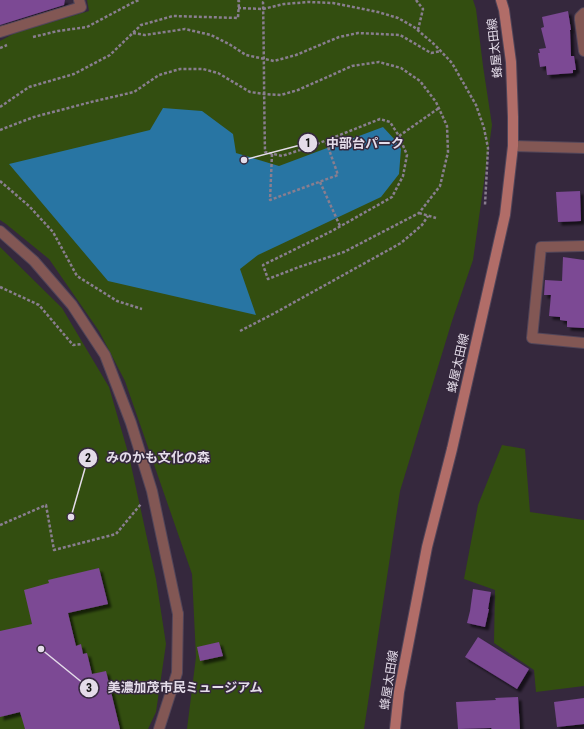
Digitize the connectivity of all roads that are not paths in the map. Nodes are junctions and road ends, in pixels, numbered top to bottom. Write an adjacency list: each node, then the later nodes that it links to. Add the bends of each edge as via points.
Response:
1 (79, 0): 4 (street, via 81,7)
2 (501, 0): 6 (main road, 蜂屋太田線, via 510,62)
3 (584, 14): 5 (street, via 580,20)
4 (0, 32)
5 (584, 51)
6 (513, 146): 7 (street); 12 (main road, 蜂屋太田線, via 505,215 427,547 399,692)
7 (584, 148)
8 (0, 231): 11 (street, via 34,261 63,294 105,355 152,491 178,614 177,673)
9 (584, 246): 10 (street, via 541,247 532,338)
10 (584, 343)
11 (159, 729)
12 (395, 729)

